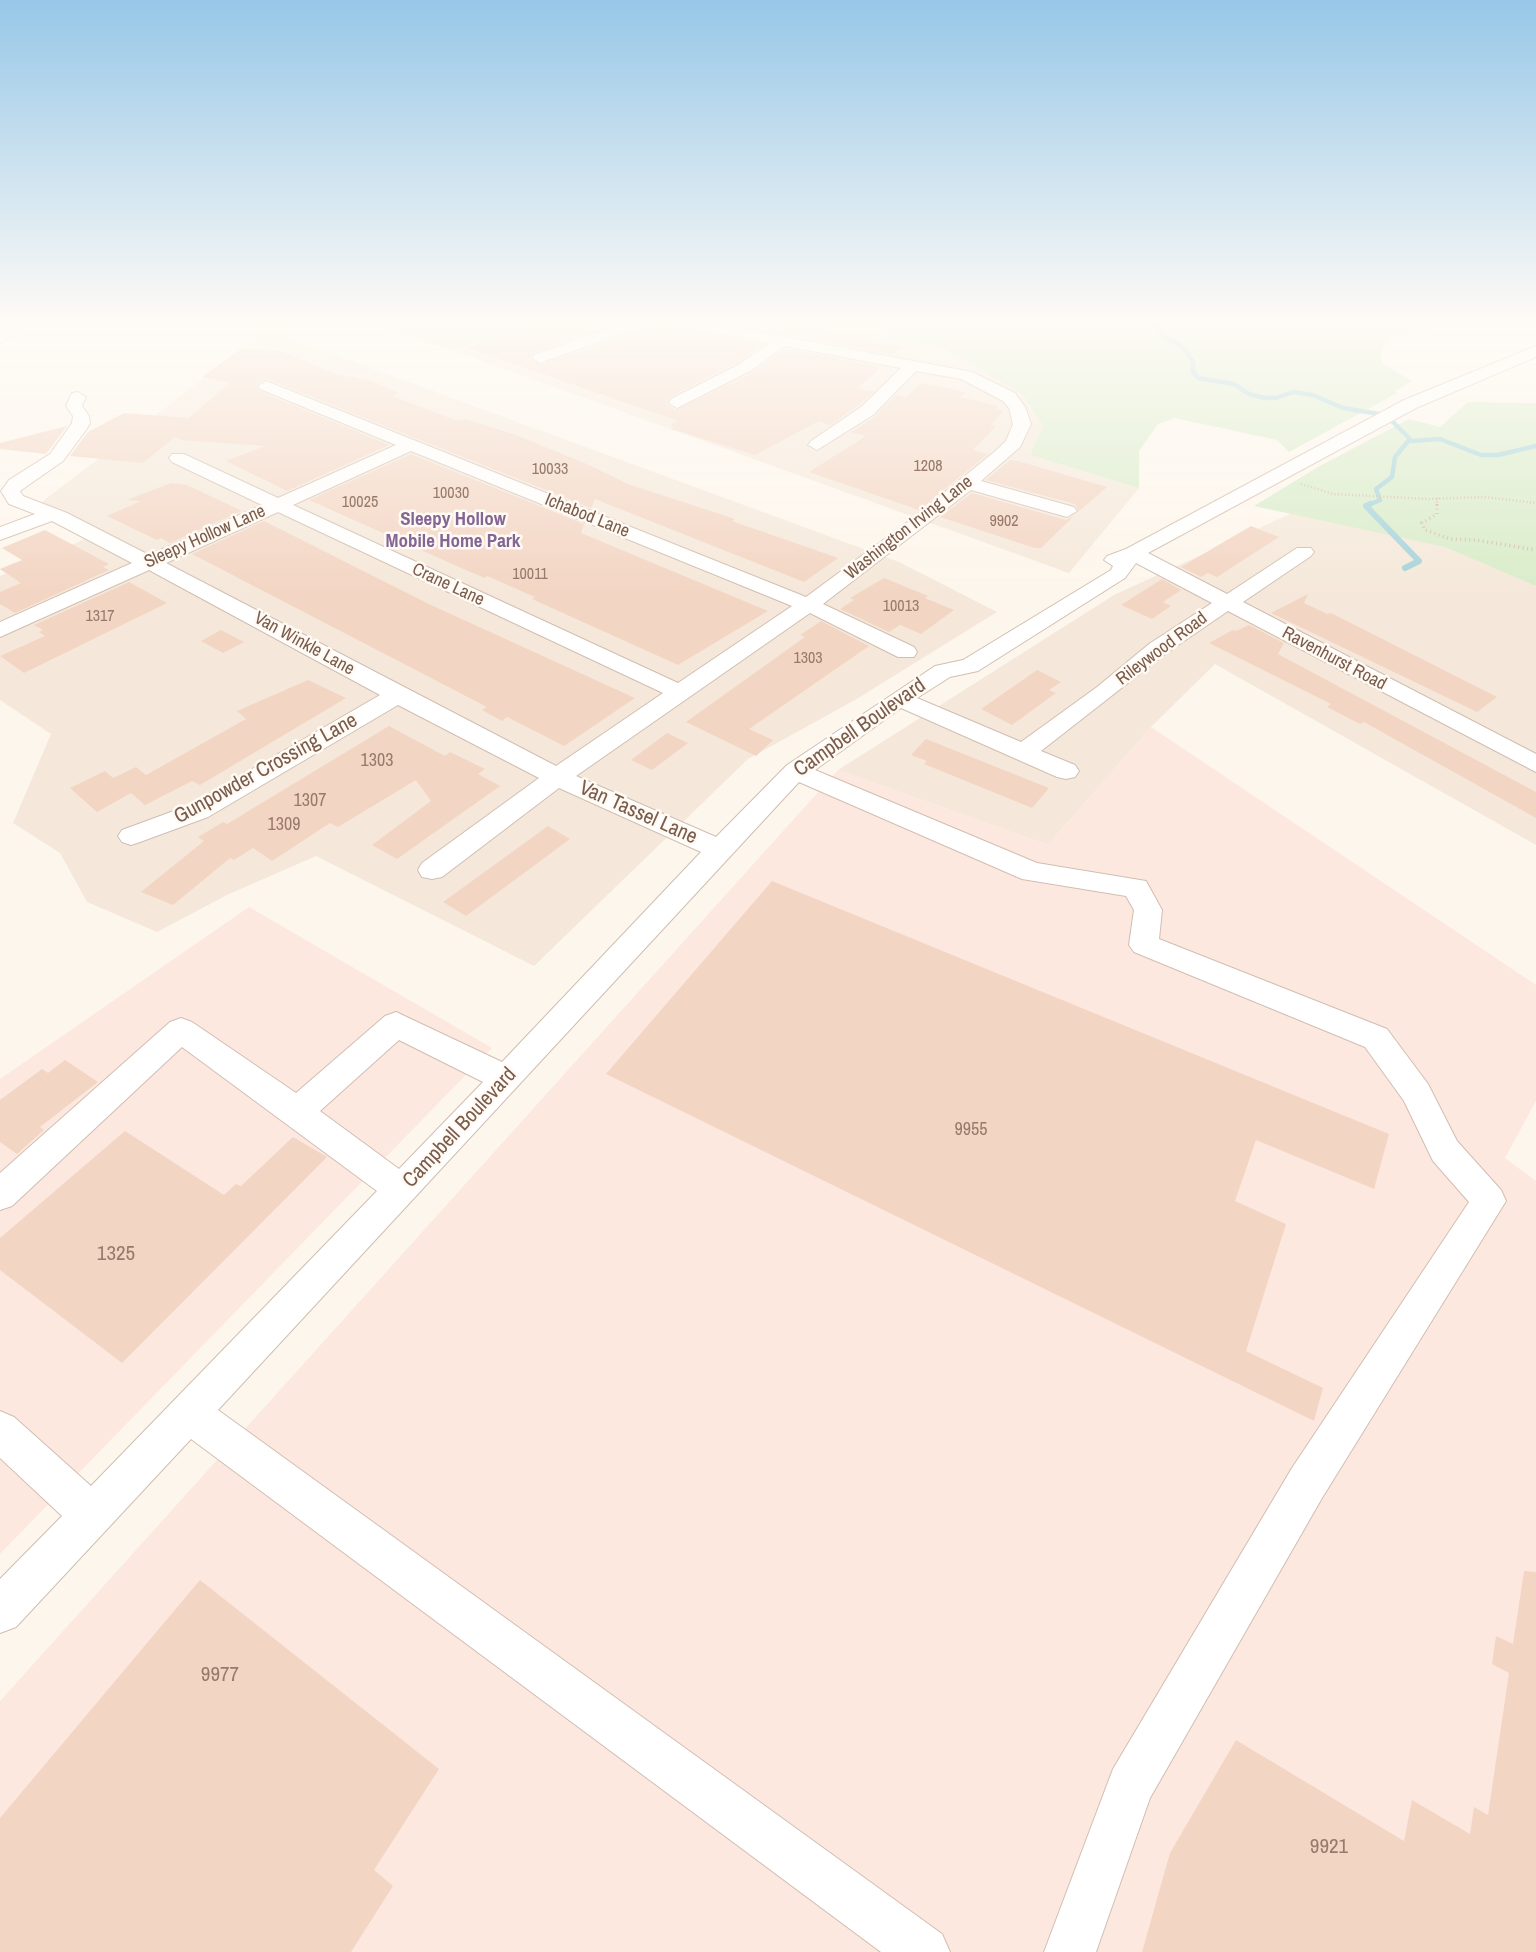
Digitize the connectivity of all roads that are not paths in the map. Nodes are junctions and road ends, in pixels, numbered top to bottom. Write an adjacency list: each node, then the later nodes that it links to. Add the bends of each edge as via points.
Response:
1 (78, 411): 12 (street, Van Winkle Lane, via 81,423 57,457 10,491 23,505)
2 (327, 411): 6 (street, Ichabod Lane)
3 (867, 411): 7 (street)
4 (1018, 411): 9 (street, Washington Irving Lane, via 1022,424 1014,443)
5 (1396, 411): 14 (street, Campbell Boulevard)
6 (410, 445): 10 (street, Sleepy Hollow Lane); 18 (street, Ichabod Lane)
7 (817, 445)
8 (178, 458): 10 (street, Crane Lane)
9 (967, 483): 11 (street); 18 (street, Washington Irving Lane)
10 (276, 505): 16 (street, Sleepy Hollow Lane); 21 (street, Crane Lane)
11 (1067, 511)
12 (49, 515): 13 (street); 16 (street, Van Winkle Lane)
13 (0, 534)
14 (1133, 552): 17 (street, Ravenhurst Road); 23 (street, Campbell Boulevard, via 1118,574 1088,593 970,666 943,671)
15 (1304, 552): 17 (street, Rileywood Road)
16 (148, 563): 19 (street, Sleepy Hollow Lane); 22 (street, Van Winkle Lane)
17 (1226, 602): 24 (street, Rileywood Road); 25 (street, Ravenhurst Road)
18 (807, 605): 20 (street, Ichabod Lane); 21 (street, Washington Irving Lane)
19 (0, 630)
20 (906, 652)
21 (681, 693): 28 (street, Washington Irving Lane)
22 (397, 695): 28 (street, Van Winkle Lane); 29 (street, Gunpowder Crossing Lane, via 199,811)
23 (899, 699): 24 (street); 26 (street, Campbell Boulevard)
24 (1024, 752): 27 (street)
25 (1536, 764)
26 (796, 771): 30 (street, Campbell Boulevard); 41 (street, via 1032,872 1136,888 1148,910 1144,945 1376,1038 1417,1093 1445,1151 1489,1201 1307,1483 1130,1786)
27 (1066, 771)
28 (557, 777): 30 (street, Van Tassel Lane); 31 (street, Washington Irving Lane)
29 (131, 836)
30 (719, 849): 32 (street, Campbell Boulevard)
31 (432, 870)
32 (506, 1079): 33 (street, via 396,1024); 34 (street, Campbell Boulevard)
33 (297, 1112): 34 (street); 35 (street, via 181,1030)
34 (401, 1190): 36 (street, Campbell Boulevard)
35 (0, 1195)
36 (189, 1413): 38 (street, Campbell Boulevard); 40 (street)
37 (0, 1431): 38 (street)
38 (92, 1515): 39 (street, Campbell Boulevard)
39 (0, 1611)
40 (924, 1952)
41 (1070, 1952)

